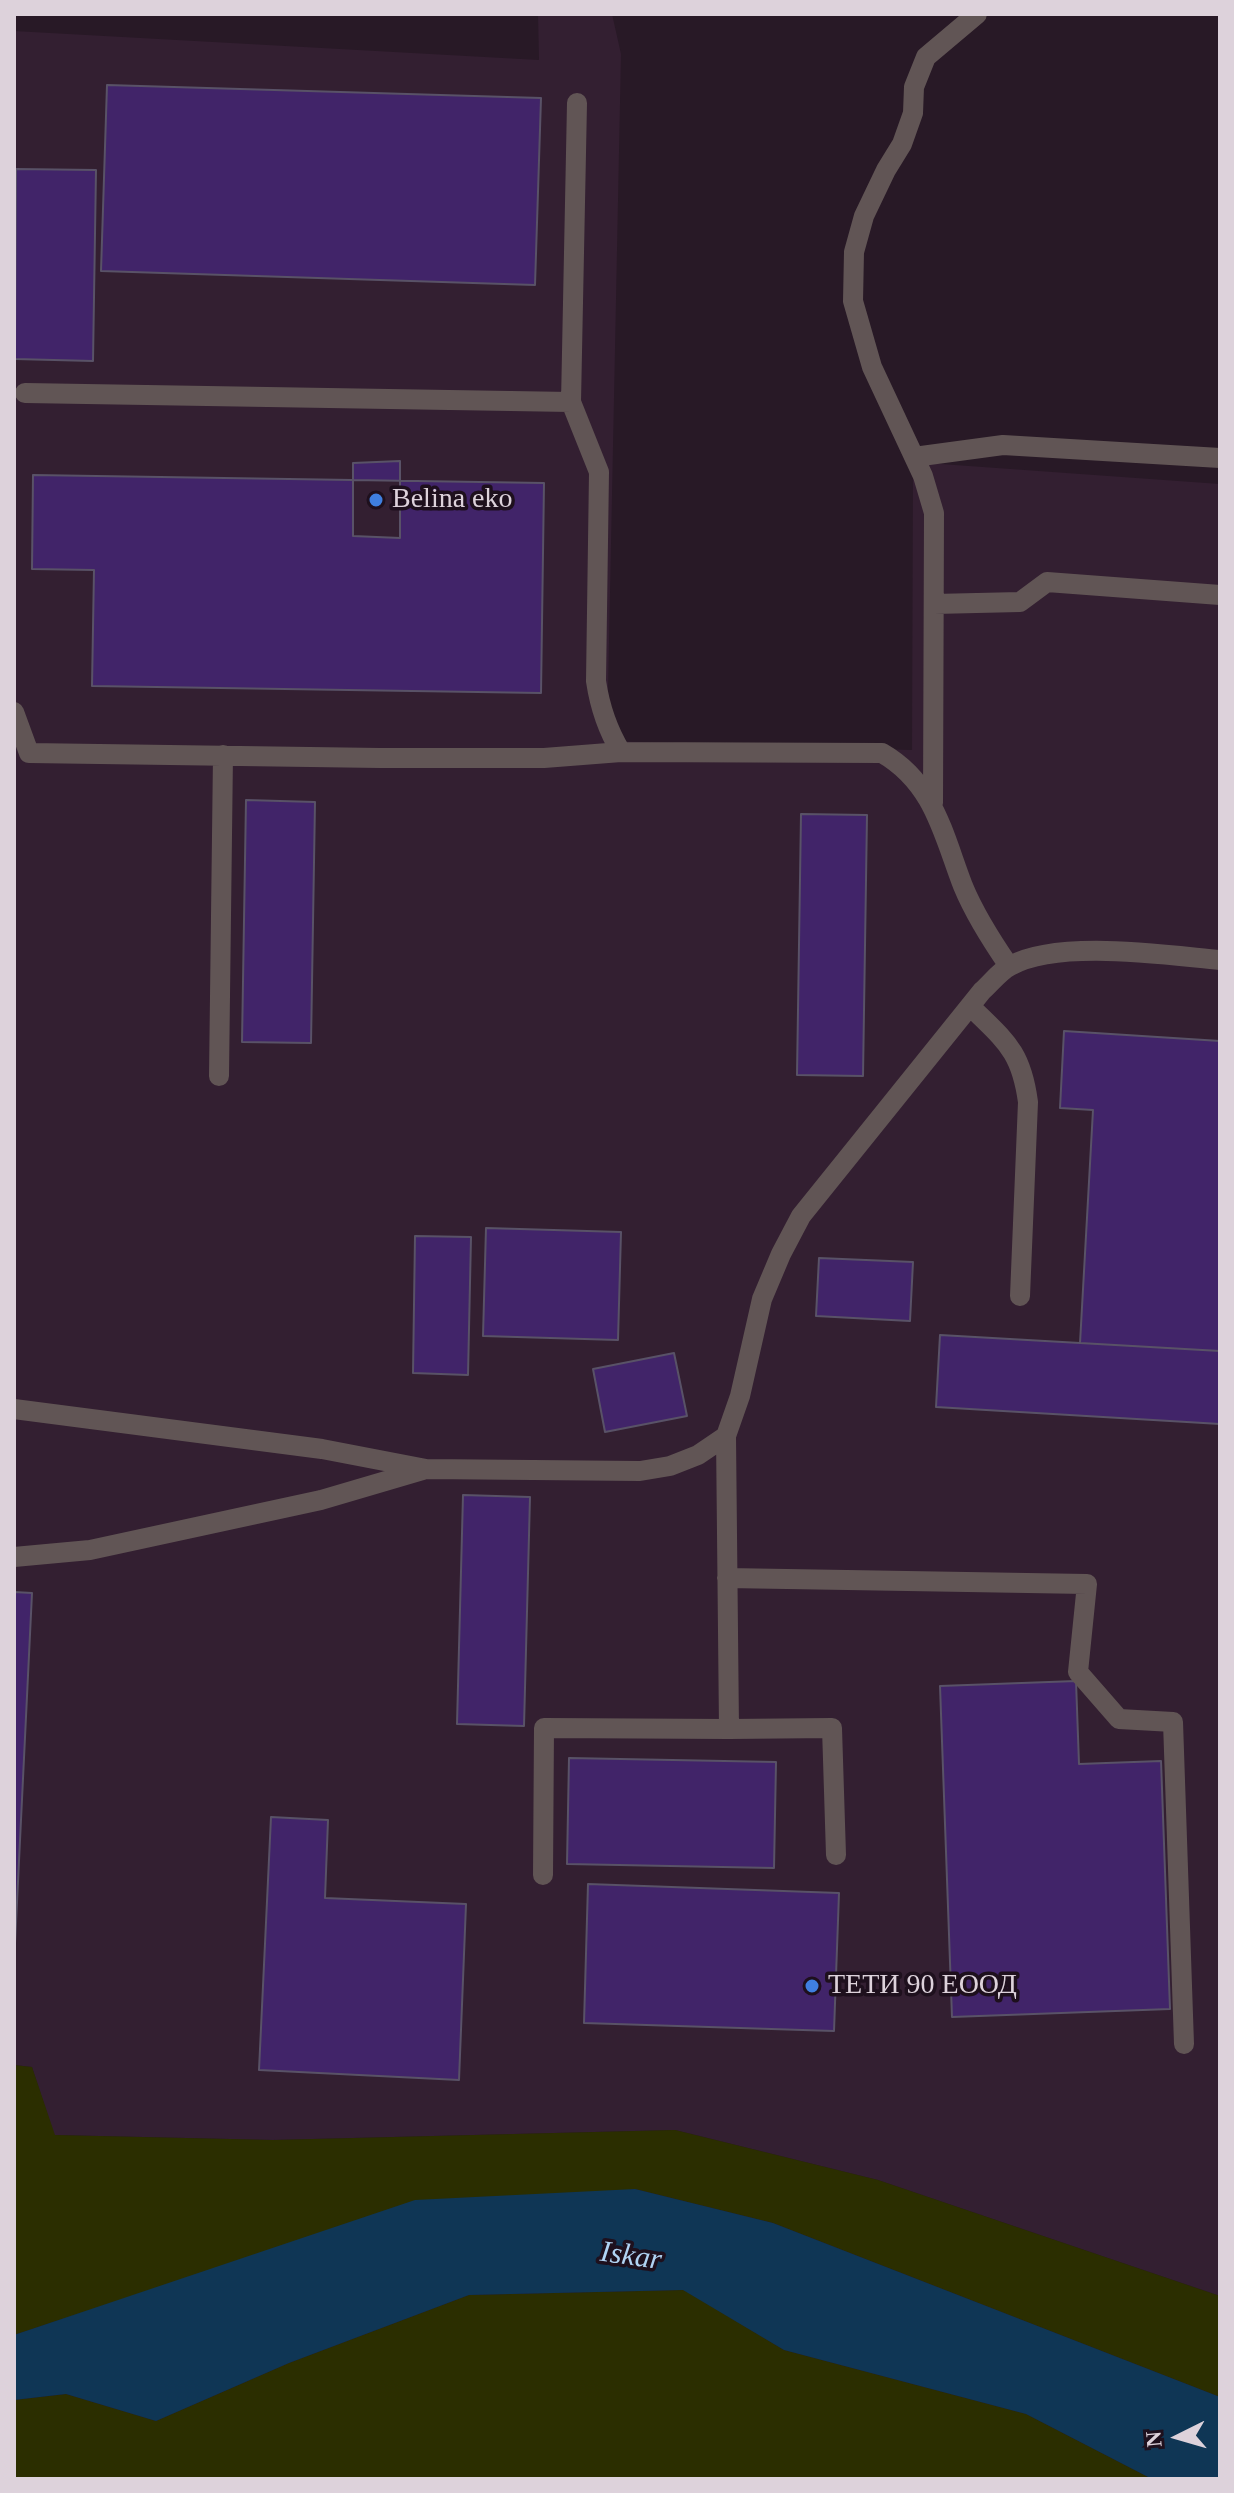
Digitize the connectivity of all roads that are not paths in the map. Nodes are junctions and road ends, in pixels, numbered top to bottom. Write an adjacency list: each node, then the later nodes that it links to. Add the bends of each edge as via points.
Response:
1 (977, 14): 5 (street, via 926,57 902,144 864,216 854,252 853,301 872,367)
2 (577, 103): 4 (street)
3 (25, 393): 4 (street)
4 (571, 402): 10 (street, via 599,472 596,681 600,708)
5 (914, 457): 6 (street, via 1003,445); 8 (street, via 934,513)
6 (1220, 458)
7 (1220, 595): 8 (street, via 1047,582 1020,602)
8 (934, 604): 12 (street)
9 (14, 712): 11 (street, via 29,753)
10 (621, 752): 11 (street, via 544,758); 12 (street, via 882,753 919,783)
11 (223, 755): 16 (street)
12 (933, 807): 14 (street, via 969,899)
13 (1220, 960): 14 (street, via 1077,952 1039,955)
14 (1009, 966): 15 (street)
15 (970, 1006): 17 (street, via 1014,1049 1024,1073 1028,1102); 19 (street, via 801,1216 762,1299)
16 (219, 1076)
17 (1020, 1296)
18 (14, 1409): 20 (street, via 322,1449)
19 (726, 1436): 20 (street, via 698,1455 640,1471); 22 (street)
20 (426, 1469): 21 (street, via 321,1500 90,1550)
21 (14, 1557)
22 (727, 1578): 23 (street); 26 (street, via 1087,1584 1078,1672 1119,1719 1173,1722)
23 (729, 1729): 24 (street, via 832,1728); 25 (street, via 544,1728)
24 (836, 1855)
25 (543, 1875)
26 (1184, 2044)

